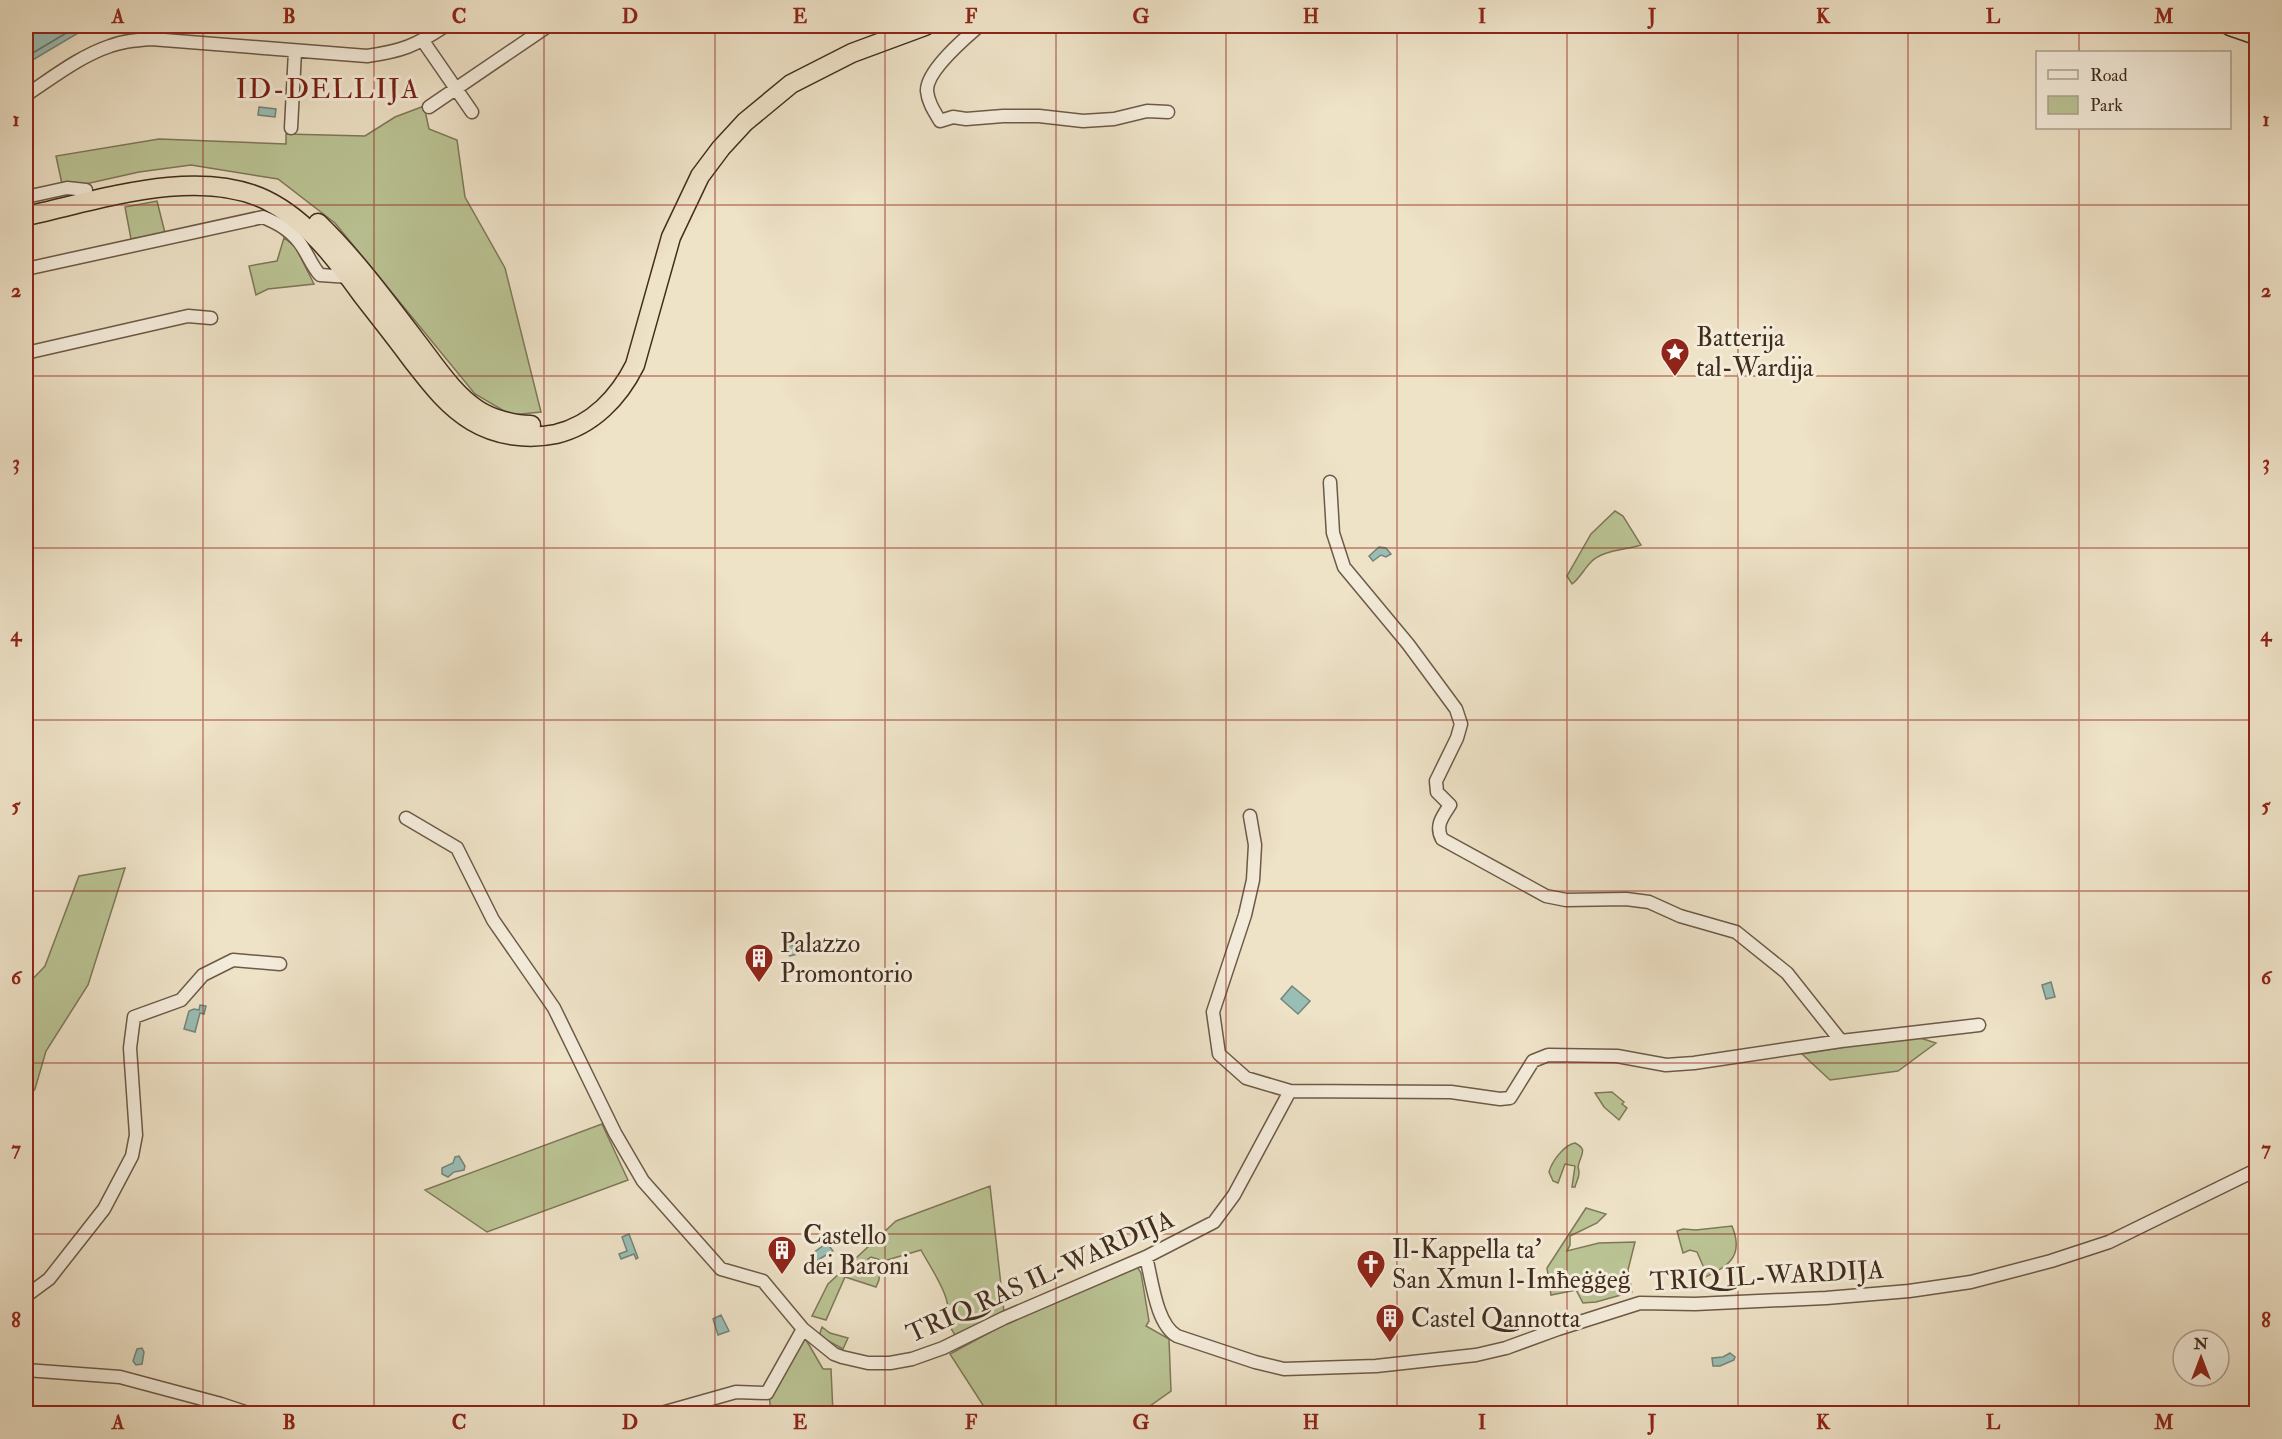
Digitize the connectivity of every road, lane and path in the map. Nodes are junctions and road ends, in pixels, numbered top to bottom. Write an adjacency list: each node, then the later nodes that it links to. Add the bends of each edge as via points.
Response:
1 (445, 26): 8 (street)
2 (548, 26): 10 (street)
3 (891, 26): 20 (highway, via 819,55 785,75 742,108 710,143 692,167 662,227 617,376 605,393 561,420 527,425 479,411 449,383)
4 (925, 26): 24 (highway, via 852,53 791,84 721,148 700,176 671,237 635,365 614,399 584,423 556,434 526,437 497,432 472,421 444,399)
5 (979, 26): 14 (street, via 959,43 929,81 931,107 940,120 1039,116 1083,121 1147,111)
6 (2230, 26): 7 (highway)
7 (2256, 35)
8 (423, 41): 9 (street, via 397,52 367,56); 10 (street)
9 (295, 51): 11 (street, via 132,40 90,55); 15 (street)
10 (456, 90): 12 (street); 13 (street)
11 (26, 95)
12 (429, 107)
13 (472, 112)
14 (1168, 112)
15 (291, 128)
16 (86, 190): 17 (street, via 67,188); 18 (highway); 20 (highway, via 156,176 192,174 248,181 312,217)
17 (26, 197)
18 (26, 204)
19 (26, 216): 21 (highway, via 159,187 223,188 267,201 292,217)
20 (336, 240): 24 (street, via 349,265)
21 (335, 259): 22 (street, via 335,266 328,270); 24 (highway)
22 (311, 265): 23 (street, via 300,243 280,224 263,217); 24 (street, via 320,275)
23 (26, 269)
24 (350, 278)
25 (211, 318): 26 (street, via 188,316)
26 (26, 353)
27 (1330, 482): 32 (street, via 1333,533 1344,567 1456,708 1461,724 1436,781 1437,792 1450,805 1439,824 1442,839 1546,896 1649,902 1680,916 1736,932 1788,973)
28 (1250, 816): 33 (street, via 1256,845 1253,880 1213,1012 1214,1024 1219,1054 1246,1078)
29 (406, 818): 37 (street, TRIQ RAS IL-WARDIJA, via 457,848 493,920 554,1008 610,1124 643,1181 721,1269 763,1281)
30 (279, 964): 36 (street, via 233,960 203,975 181,1000 134,1017 130,1048 136,1135 132,1156 104,1209 49,1279)
31 (1979, 1025): 32 (street)
32 (1841, 1041): 33 (street, via 1694,1064 1666,1065 1617,1056 1548,1055 1533,1061 1510,1098 1500,1099 1451,1092)
33 (1290, 1091): 35 (street, TRIQ RAS IL-WARDIJA, via 1234,1195 1214,1222)
34 (2256, 1170): 35 (street, TRIQ IL-WARDIJA, via 2109,1242 1971,1282 1826,1298 1640,1303 1506,1348 1376,1366 1284,1369 1177,1336 1162,1320)
35 (1146, 1257): 37 (street, TRIQ RAS IL-WARDIJA, via 943,1348 905,1361 868,1363 842,1357)
36 (26, 1296)
37 (804, 1329): 40 (street, via 767,1393 736,1392)
38 (26, 1370): 39 (street, via 120,1377)
39 (251, 1413)
40 (658, 1413)

